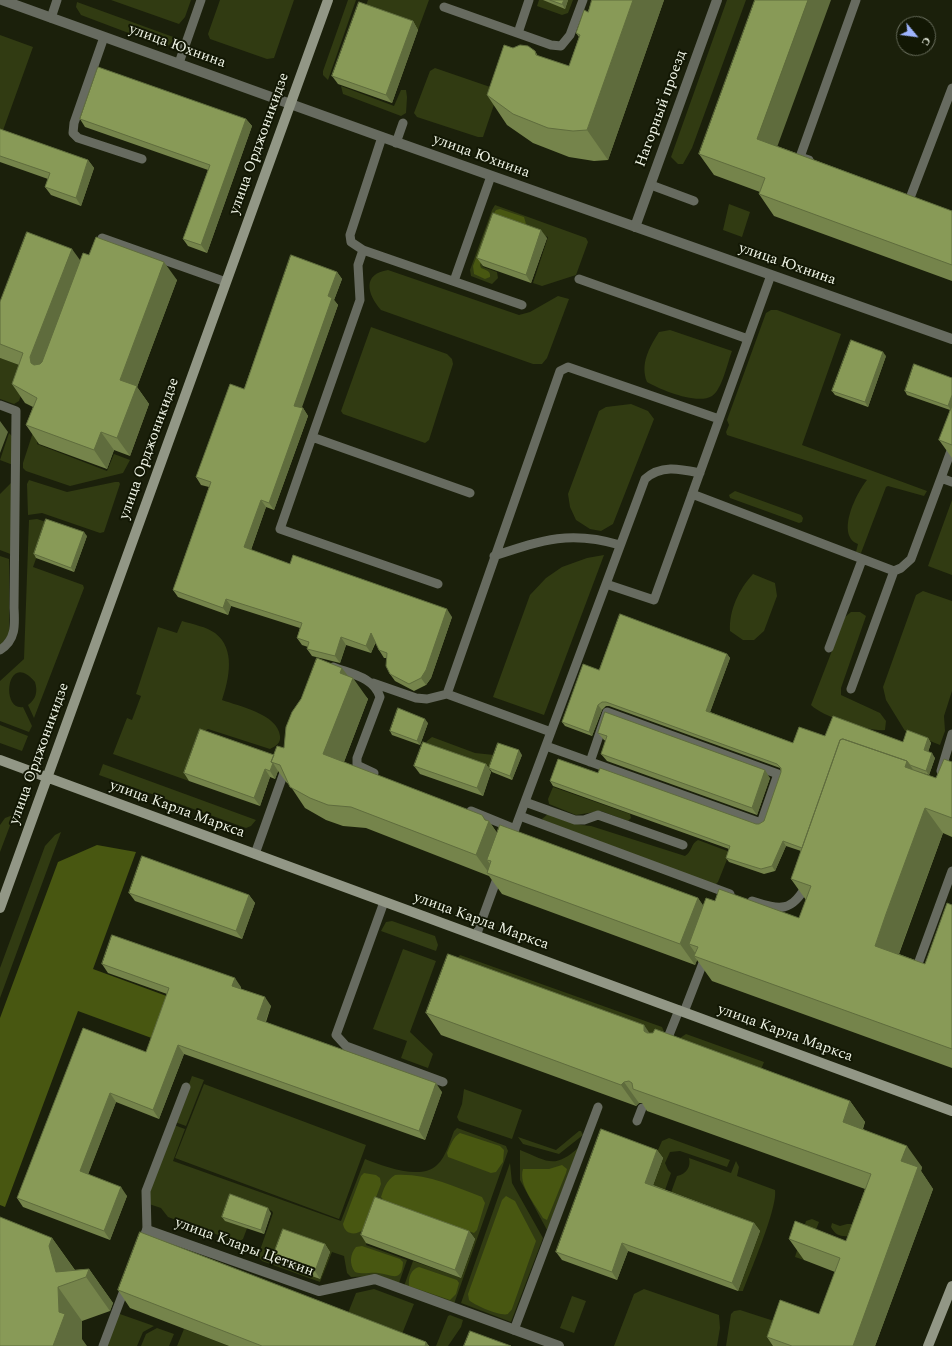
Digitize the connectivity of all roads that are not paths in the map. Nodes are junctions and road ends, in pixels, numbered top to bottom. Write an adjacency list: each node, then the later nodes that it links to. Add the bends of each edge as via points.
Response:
1 (2, 0): 10 (street, улица Юхнина)
2 (57, 0): 10 (lane)
3 (201, 0): 13 (lane)
4 (328, 0): 15 (street, улица Орджоникидзе)
5 (529, 0): 11 (lane)
6 (583, 0): 11 (lane, via 570,35 561,46)
7 (717, 0): 22 (street, Нагорный проезд)
8 (856, 0): 20 (lane, via 800,157)
9 (444, 7): 11 (lane)
10 (51, 18): 12 (street, улица Юхнина)
11 (518, 33)
12 (104, 37): 13 (street, улица Юхнина); 19 (lane, via 74,123 73,133 78,138)
13 (179, 64): 15 (street, улица Юхнина)
14 (952, 88): 23 (lane)
15 (290, 104): 17 (street, улица Юхнина); 31 (street, улица Орджоникидзе)
16 (403, 123): 18 (lane)
17 (382, 138): 18 (street, улица Юхнина); 26 (lane, via 350,235 351,242)
18 (396, 143): 21 (street, улица Юхнина)
19 (142, 159)
20 (822, 165)
21 (491, 176): 25 (street, улица Юхнина); 30 (lane)
22 (651, 185): 24 (lane); 25 (street, Нагорный проезд)
23 (910, 198)
24 (694, 201)
25 (636, 227): 28 (street, улица Юхнина)
26 (363, 250): 30 (lane); 37 (lane, via 358,265 360,300)
27 (94, 260): 31 (lane, via 102,238)
28 (771, 275): 33 (lane); 34 (street, улица Юхнина)
29 (579, 279): 33 (lane)
30 (454, 281): 32 (lane)
31 (226, 282): 63 (street, улица Орджоникидзе)
32 (522, 305)
33 (748, 339): 36 (lane)
34 (952, 339)
35 (0, 405): 51 (lane, via 16,411 15,628 8,645)
36 (719, 419): 39 (lane); 45 (lane, via 568,367 560,371)
37 (312, 437): 42 (lane); 48 (lane, via 280,529)
38 (952, 448): 40 (lane)
39 (700, 473): 43 (lane); 44 (lane, via 682,469 663,469 650,475 642,485)
40 (941, 478): 41 (lane); 47 (lane, via 911,559)
41 (952, 482)
42 (470, 493)
43 (692, 494): 46 (lane); 49 (lane, via 654,600)
44 (620, 545): 45 (lane, via 579,537 543,540); 49 (lane)
45 (494, 556): 55 (lane)
46 (862, 560): 47 (lane); 50 (lane)
47 (894, 571): 54 (lane)
48 (438, 584)
49 (606, 584): 56 (lane)
50 (829, 648)
51 (0, 650)
52 (323, 664): 53 (lane)
53 (372, 682): 55 (lane, via 416,698 427,699); 64 (lane, via 380,697 357,764)
54 (851, 689)
55 (447, 694): 56 (lane)
56 (551, 732): 58 (lane)
57 (952, 734): 62 (lane)
58 (546, 746): 61 (lane); 66 (lane)
59 (0, 760): 63 (street, улица Карла Маркса)
60 (289, 761): 72 (lane)
61 (590, 762): 61 (lane, via 761,823 778,774 607,712)
62 (948, 763): 65 (lane)
63 (48, 778): 72 (street, улица Карла Маркса); 77 (street, улица Орджоникидзе)
64 (386, 778)
65 (938, 779)
66 (525, 802): 68 (lane); 70 (lane, via 575,820 598,815)
67 (465, 809): 69 (lane)
68 (520, 816): 69 (lane); 75 (lane, via 734,897 772,908 789,907 797,900)
69 (515, 829): 71 (lane)
70 (683, 846)
71 (507, 850)
72 (255, 854): 76 (street, улица Карла Маркса)
73 (502, 864): 78 (lane)
74 (952, 871): 80 (lane)
75 (812, 872)
76 (384, 902): 78 (street, улица Карла Маркса); 83 (lane, via 336,1035 346,1046)
77 (0, 908)
78 (476, 936): 81 (street, улица Карла Маркса)
79 (708, 948): 81 (lane)
80 (918, 964)
81 (681, 1011): 82 (lane); 87 (street, улица Карла Маркса)
82 (664, 1049)
83 (443, 1082)
84 (186, 1087): 89 (lane, via 146,1191)
85 (598, 1107): 93 (lane)
86 (642, 1108): 88 (lane)
87 (952, 1111)
88 (637, 1121)
89 (147, 1230): 90 (street); 93 (street, улица Клары Цеткин, via 319,1291 375,1279)
90 (139, 1252)
91 (130, 1275): 94 (lane)
92 (952, 1286): 96 (street)
93 (514, 1330): 95 (street, улица Клары Цеткин)
94 (102, 1346)
95 (559, 1346)
96 (928, 1346)

